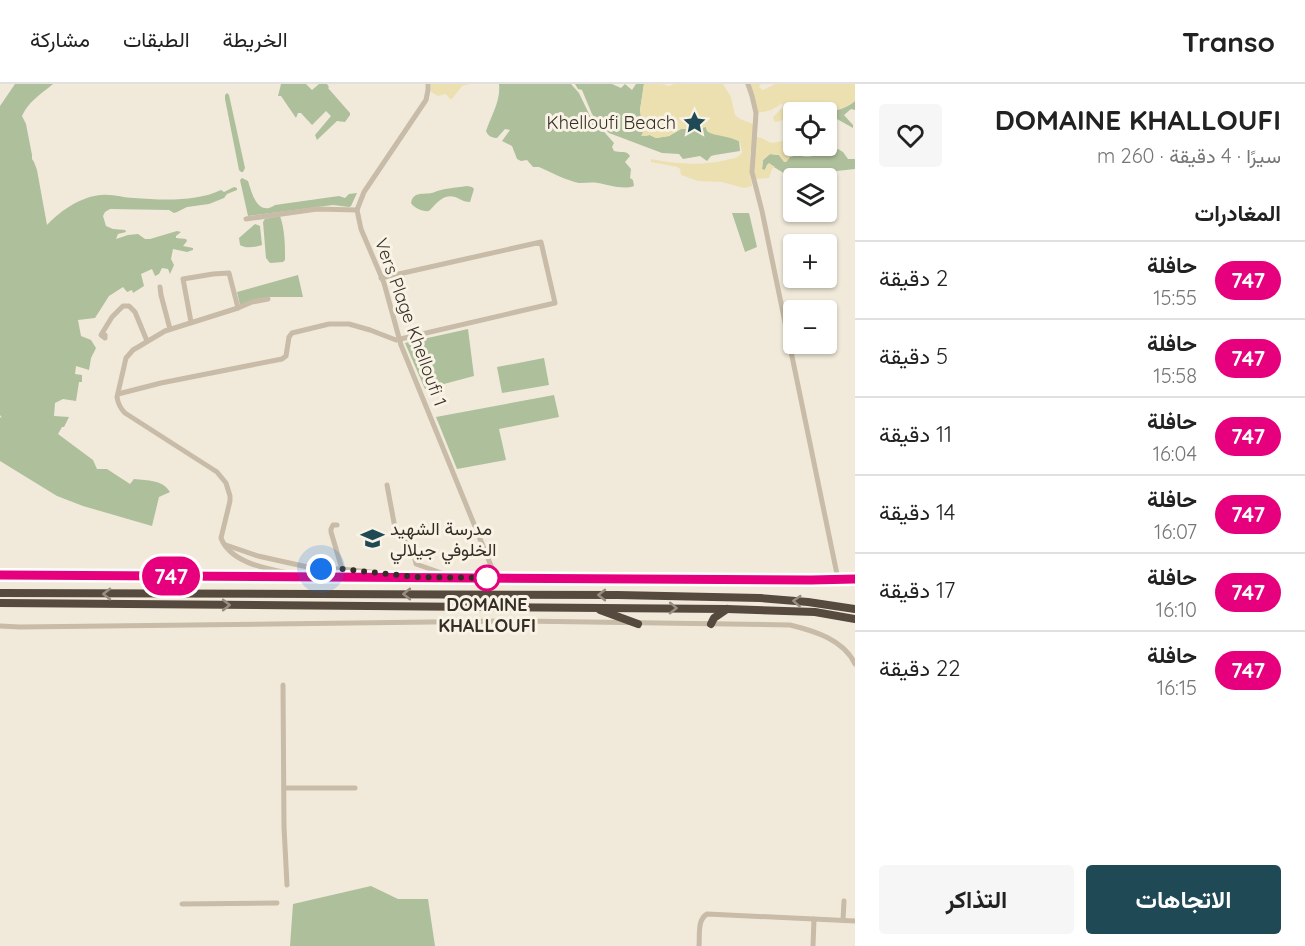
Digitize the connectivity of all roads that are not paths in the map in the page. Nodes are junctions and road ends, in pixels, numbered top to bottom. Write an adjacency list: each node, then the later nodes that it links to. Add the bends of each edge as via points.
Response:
1 (428, 84): 3 (street, via 426,100 367,187)
2 (748, 84): 26 (street, via 756,113 752,177)
3 (357, 210): 4 (street, via 317,209); 5 (street, Vers Plage Khelloufi 1)
4 (246, 219)
5 (381, 278): 12 (street, Vers Plage Khelloufi 1); 12 (street, via 541,242 555,303)
6 (160, 287): 10 (street)
7 (268, 299): 8 (street)
8 (238, 308): 9 (street); 9 (street, via 229,273 183,279)
9 (191, 322): 10 (street)
10 (170, 329): 13 (street)
11 (105, 335): 13 (street, via 101,335 112,317 123,306 129,306)
12 (399, 339): 14 (street, via 349,324 329,324 292,333 282,359); 25 (street, Vers Plage Khelloufi 1)
13 (147, 341): 14 (street, via 126,358)
14 (118, 394): 17 (street, via 119,406 125,413 210,466 224,479 230,501 220,538)
15 (387, 485): 24 (street, via 395,528 411,543 416,564)
16 (337, 525): 20 (street, via 333,525 331,532)
17 (223, 543): 18 (street); 19 (street, via 241,560)
18 (284, 562): 19 (street); 20 (street)
19 (270, 569): 22 (street)
20 (342, 569): 23 (street)
21 (0, 575): 22 (main road)
22 (306, 577): 23 (main road)
23 (416, 577): 24 (main road)
24 (454, 578): 25 (main road)
25 (496, 578): 26 (main road)
26 (838, 579): 27 (main road)
27 (855, 579)
28 (0, 593): 31 (highway, one-way to 28, via 760,598 618,595)
29 (0, 603): 32 (highway, one-way to 32)
30 (855, 603): 31 (highway)
31 (841, 606): 34 (highway)
32 (591, 607): 33 (highway, one-way to 33); 36 (highway)
33 (727, 609): 35 (highway, via 815,612); 37 (highway)
34 (855, 609)
35 (855, 619)
36 (638, 624): 37 (street); 38 (street, via 520,621)
37 (711, 624): 39 (street, via 790,625 812,631 830,639)
38 (0, 626)
39 (855, 664)
40 (283, 685): 41 (street)
41 (285, 788): 42 (street); 43 (street)
42 (355, 788)
43 (287, 885)
44 (844, 901): 48 (street)
45 (277, 903): 46 (street)
46 (182, 904)
47 (814, 919): 48 (street); 50 (street, via 707,914 701,920); 51 (street)
48 (843, 920): 49 (street)
49 (855, 921)
50 (699, 946)
51 (813, 946)

